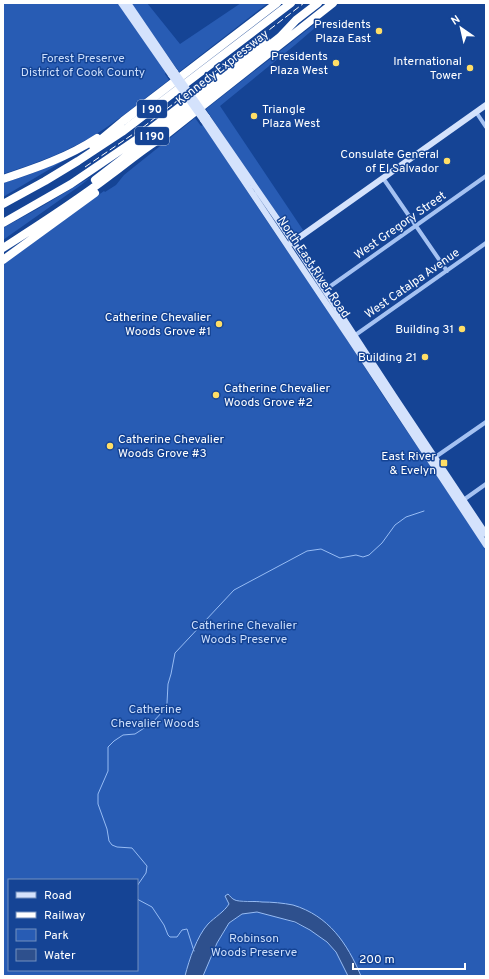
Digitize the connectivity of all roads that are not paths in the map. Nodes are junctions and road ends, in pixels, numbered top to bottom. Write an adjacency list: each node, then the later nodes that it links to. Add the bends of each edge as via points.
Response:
1 (121, 3): 8 (main road, North East River Road)
2 (128, 3): 8 (main road, North East River Road)
3 (276, 3): 12 (highway, I 190)
4 (291, 3): 19 (highway, I 90, via 122,132 45,181)
5 (318, 3): 7 (highway, Kennedy Expressway / I 90)
6 (333, 3): 14 (highway)
7 (296, 20): 18 (highway, I 90, via 143,135 94,169); 26 (highway, Kennedy Expressway / I 190, via 280,37 215,88)
8 (173, 73): 11 (main road, North East River Road, bridge)
9 (486, 105): 10 (main road)
10 (476, 112): 13 (street); 16 (main road)
11 (205, 119): 23 (main road, North East River Road); 25 (main road, North East River Road)
12 (123, 121): 17 (highway, I 190, via 65,156); 19 (highway, via 86,150 17,192)
13 (486, 128)
14 (163, 136): 26 (highway, via 110,176); 27 (highway, via 101,188)
15 (486, 176): 22 (street, West Gregory Street)
16 (383, 178): 22 (street); 23 (main road)
17 (3, 179)
18 (39, 202): 20 (highway, I 90); 21 (highway, I 90)
19 (4, 203)
20 (3, 220)
21 (3, 223)
22 (416, 226): 28 (street); 29 (street, West Gregory Street)
23 (293, 242): 25 (main road); 29 (main road, North East River Road)
24 (486, 243): 28 (street, West Catalpa Avenue)
25 (287, 246): 30 (main road, North East River Road)
26 (3, 247)
27 (3, 260)
28 (447, 271): 30 (street, West Catalpa Avenue)
29 (325, 290): 30 (main road, North East River Road)
30 (353, 337): 32 (main road, North East River Road)
31 (486, 422): 32 (street)
32 (433, 460): 34 (main road, North East River Road)
33 (486, 484): 34 (street)
34 (461, 501): 35 (main road, North East River Road); 36 (main road, North East River Road)
35 (486, 534)
36 (486, 545)

